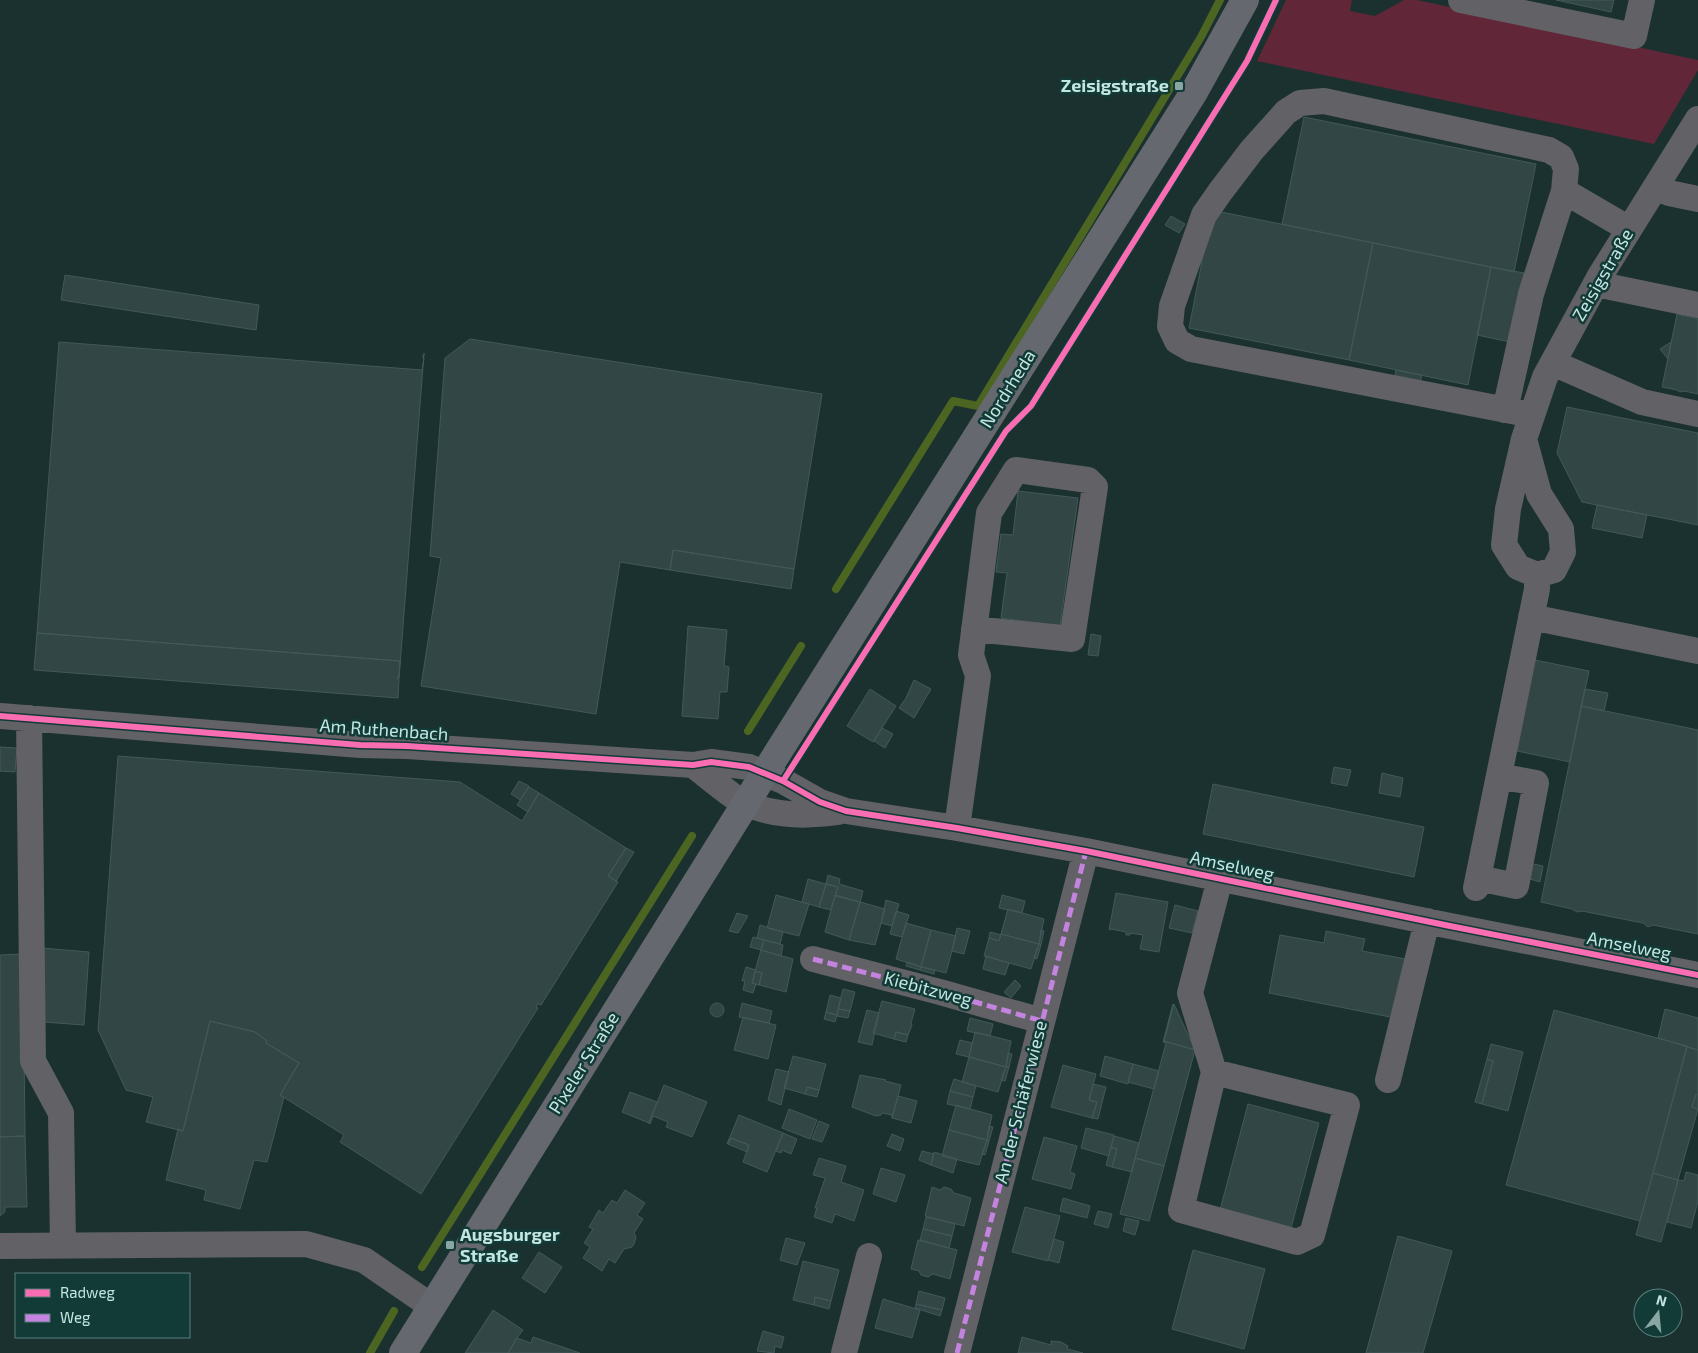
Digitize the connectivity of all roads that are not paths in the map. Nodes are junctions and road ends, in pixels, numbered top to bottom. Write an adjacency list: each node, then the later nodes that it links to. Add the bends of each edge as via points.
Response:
1 (1245, 0): 22 (main road, Nordrheda, via 1194,92)
2 (1462, 0): 3 (street, via 1634,36)
3 (1642, 0)
4 (1698, 119): 5 (street, Zeisigstraße)
5 (1657, 186): 7 (street, via 1669,193); 8 (street, Zeisigstraße)
6 (1564, 191): 8 (street); 12 (street, via 1531,294); 12 (street, via 1566,169 1561,157 1549,150 1324,101 1300,102 1286,112 1252,150 1204,215 1172,306 1170,326 1177,341 1191,350)
7 (1698, 198)
8 (1629, 229): 9 (street, Zeisigstraße)
9 (1596, 284): 10 (street); 11 (street, Zeisigstraße)
10 (1698, 305)
11 (1553, 363): 13 (street, via 1642,402); 14 (street, Zeisigstraße)
12 (1505, 410): 14 (street)
13 (1698, 414)
14 (1528, 427): 15 (street, Zeisigstraße, via 1508,509 1504,545 1518,567); 15 (street, via 1539,494 1561,529 1562,552 1554,570)
15 (1537, 575): 16 (street)
16 (1531, 617): 18 (street); 23 (street)
17 (974, 629): 17 (street, via 1072,639 1095,487 1088,480 1016,470 989,513); 26 (street, via 971,655 978,676)
18 (1698, 651)
19 (0, 716): 20 (street, Am Ruthenbach)
20 (29, 718): 21 (street, Am Ruthenbach, via 360,745); 35 (street, via 33,1061 61,1113)
21 (693, 765): 22 (street, Am Ruthenbach, via 711,762 749,767); 24 (street)
22 (765, 774): 24 (main road, Pixeler Straße); 25 (street, Amselweg, via 820,802)
23 (1498, 776): 23 (street, via 1477,883 1516,886 1536,784)
24 (746, 803): 25 (street, Amselweg, via 765,811 819,815); 38 (main road, Pixeler Straße)
25 (846, 811): 26 (street, Amselweg)
26 (957, 828): 27 (street, Amselweg)
27 (1086, 851): 28 (street, Amselweg); 32 (street, An der Schäferwiese)
28 (1220, 879): 29 (street, Amselweg); 33 (street, via 1190,993)
29 (1426, 921): 31 (street, Amselweg); 34 (street)
30 (813, 959): 32 (street, Kiebitzweg)
31 (1698, 975)
32 (1042, 1021): 41 (street, An der Schäferwiese)
33 (1214, 1072): 33 (street, via 1181,1210 1297,1242 1312,1235 1347,1105)
34 (1388, 1080)
35 (63, 1245): 36 (street); 38 (street, via 306,1244 364,1260)
36 (0, 1246)
37 (869, 1256): 40 (street)
38 (431, 1306): 39 (main road, Pixeler Straße)
39 (403, 1353)
40 (844, 1353)
41 (957, 1353)

